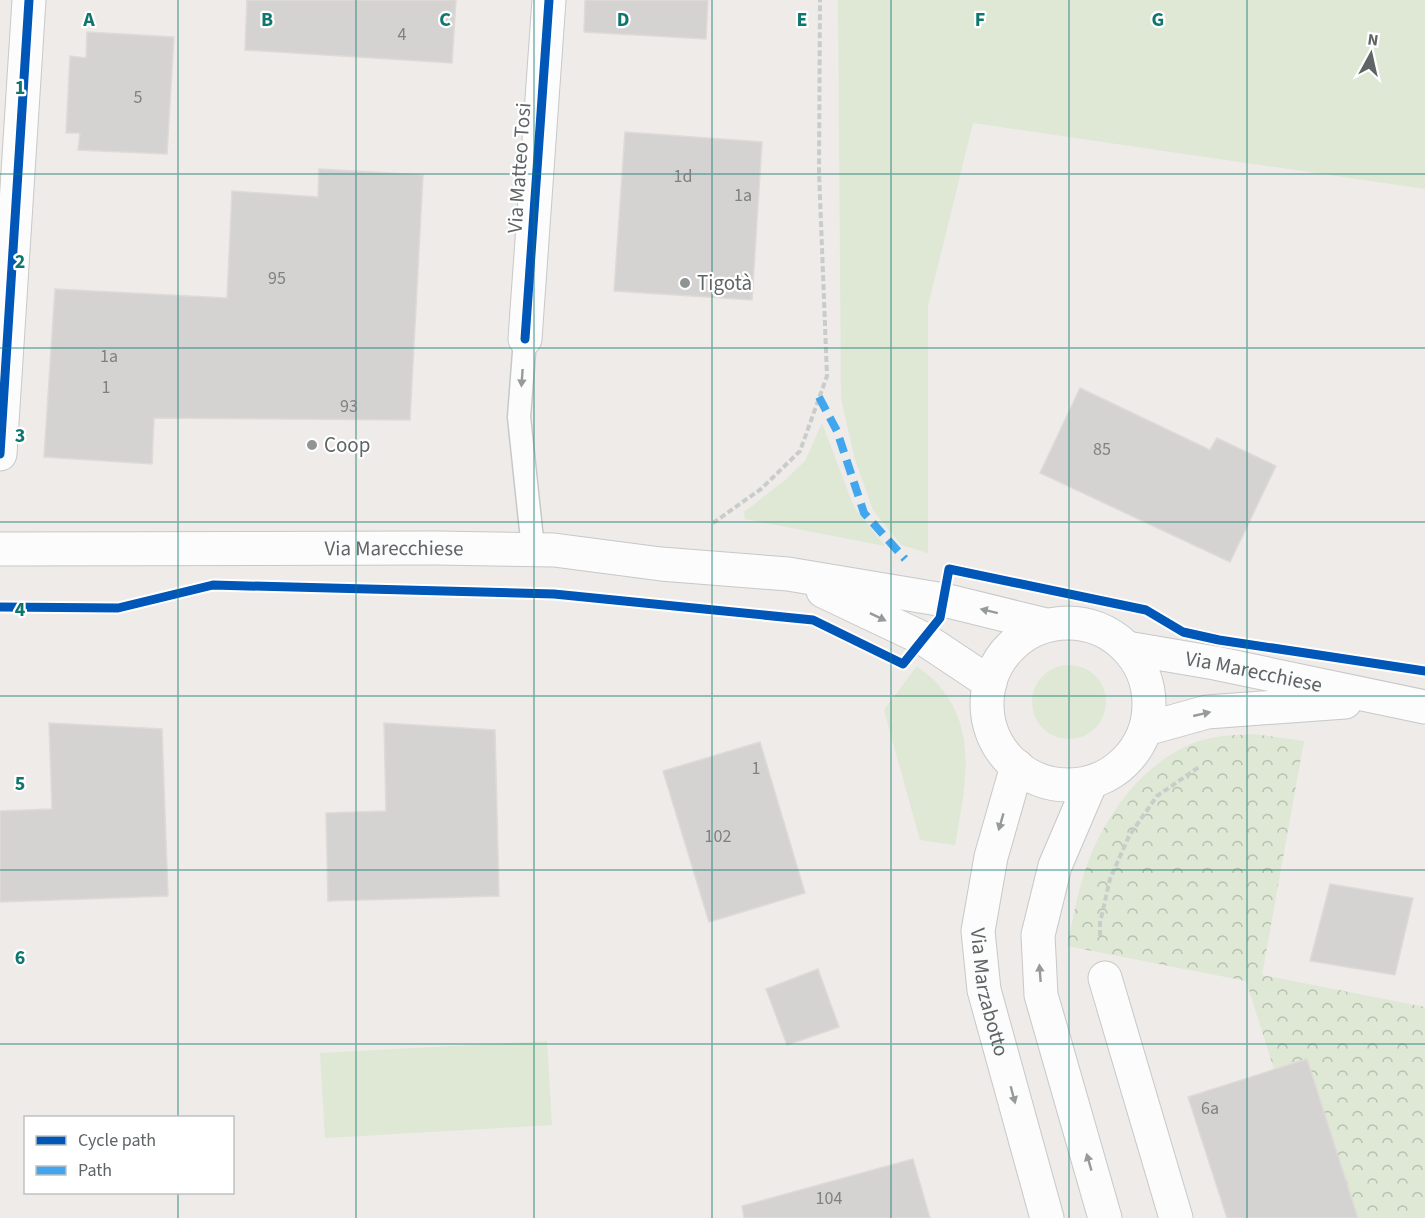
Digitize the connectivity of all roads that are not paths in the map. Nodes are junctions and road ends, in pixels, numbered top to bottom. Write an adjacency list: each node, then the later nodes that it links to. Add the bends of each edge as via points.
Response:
1 (29, 0): 4 (main road)
2 (549, 0): 3 (main road, Via Matteo Tosi)
3 (525, 339): 6 (lane, one-way to 6, via 519,417)
4 (0, 454)
5 (0, 549): 6 (main road, Via Marecchiese)
6 (533, 549): 7 (main road, Via Marecchiese)
7 (788, 574): 8 (main road, Via Marecchiese, one-way to 7, via 944,600); 10 (main road, Via Marecchiese, one-way to 10, via 924,639)
8 (1046, 625): 9 (main road, via 1068,622 1091,626 1111,634); 10 (main road, via 1013,643 1000,659)
9 (1127, 648): 11 (main road, Via Marecchiese); 13 (main road, via 1146,681 1150,704)
10 (990, 683): 14 (main road, via 987,707 992,731 1001,749)
11 (1381, 699): 12 (main road, Via Marecchiese); 13 (main road, Via Marecchiese, one-way to 11, via 1208,712)
12 (1425, 707)
13 (1146, 729): 15 (main road, via 1126,761 1110,774)
14 (1017, 766): 15 (main road, via 1057,784); 17 (main road, Via Marzabotto, one-way to 17, via 990,857 978,931 984,990)
15 (1090, 782): 18 (main road, one-way to 15, via 1041,994 1038,935 1055,867)
16 (1105, 978): 19 (main road)
17 (1047, 1218)
18 (1105, 1218)
19 (1176, 1218)

